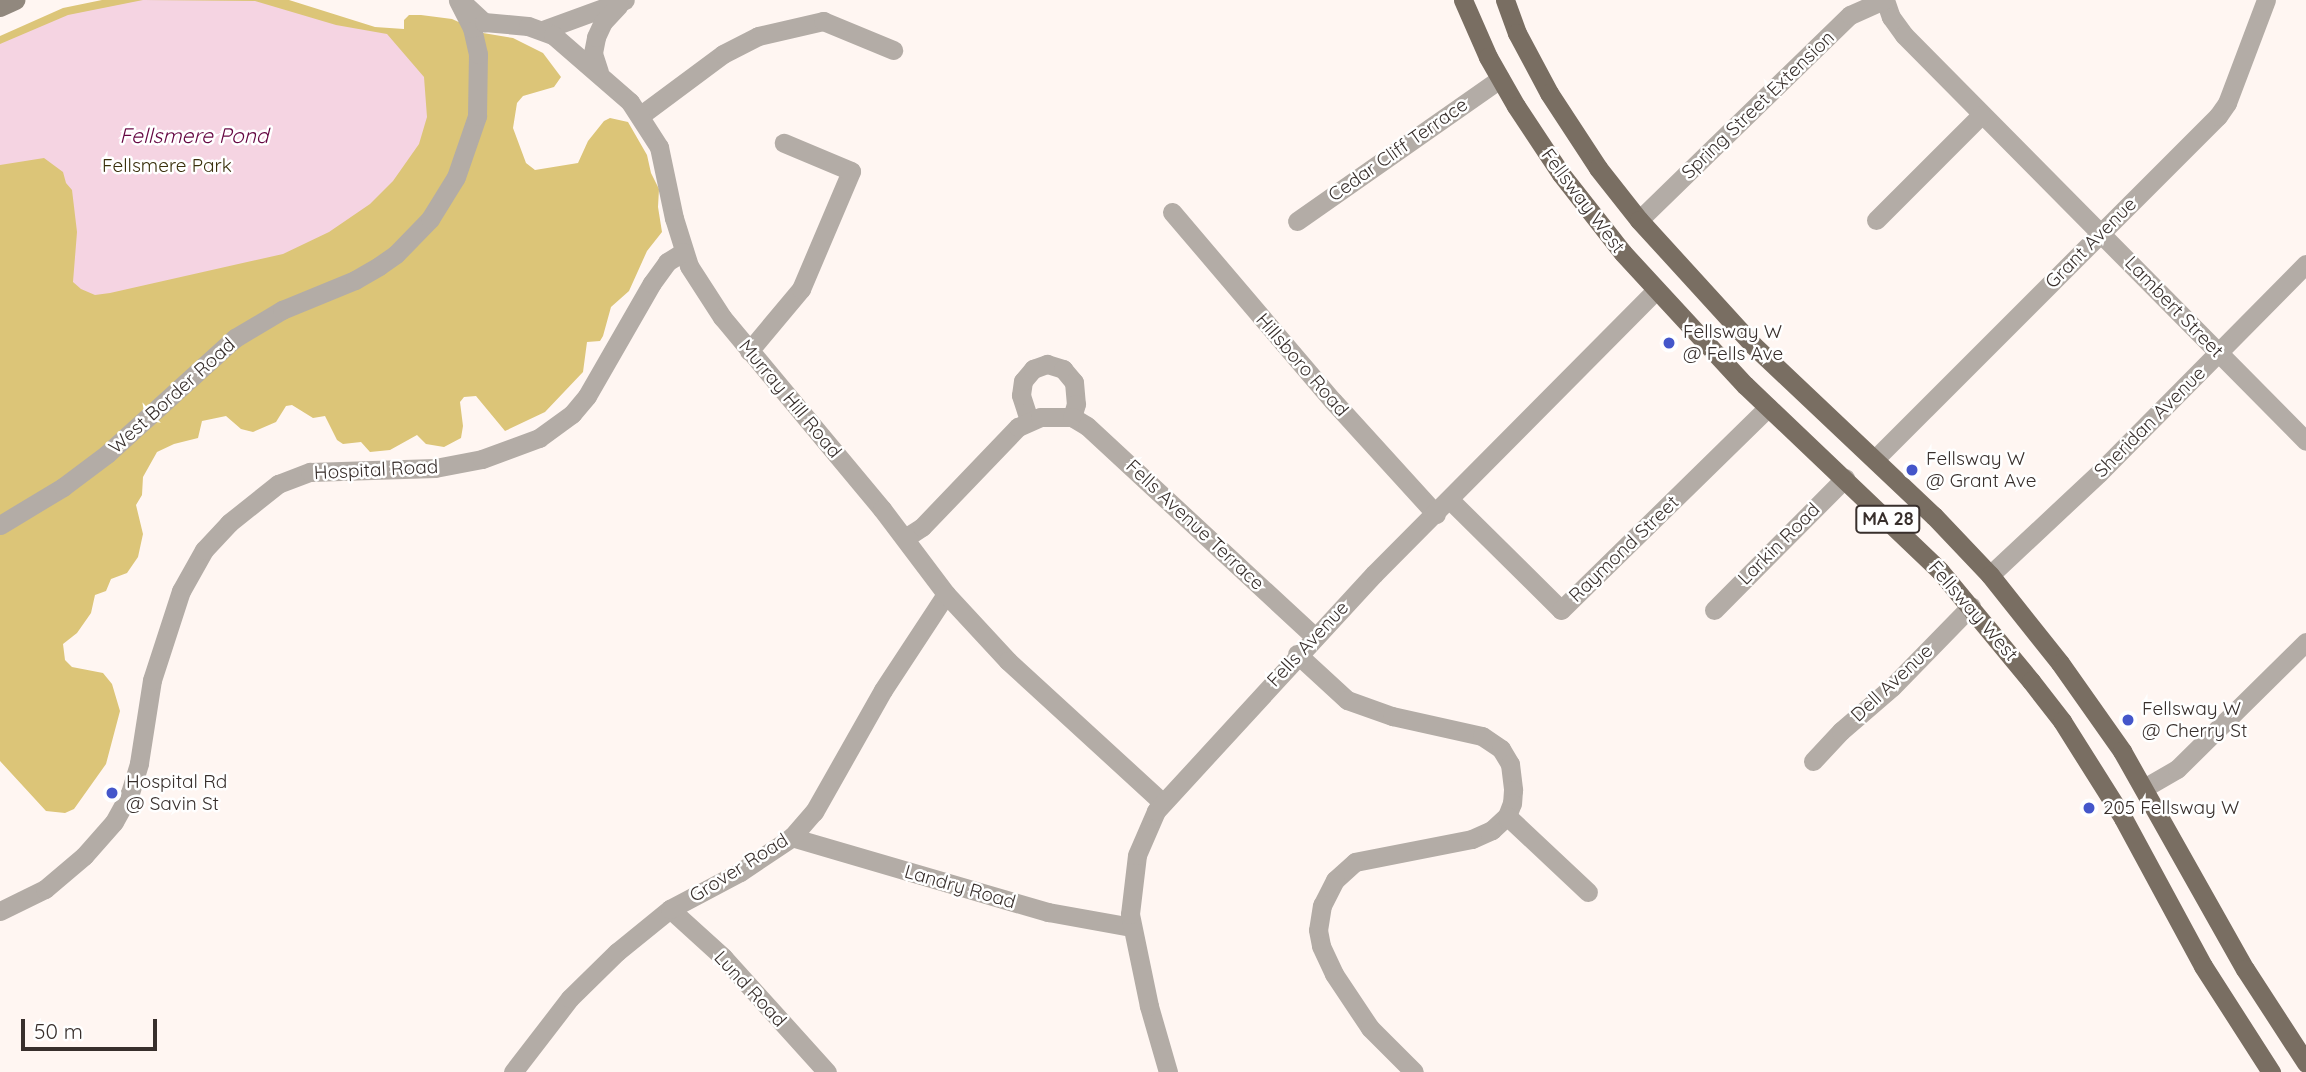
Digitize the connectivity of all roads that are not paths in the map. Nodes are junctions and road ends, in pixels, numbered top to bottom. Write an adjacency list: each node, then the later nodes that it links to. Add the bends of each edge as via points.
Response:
1 (15, 0): 8 (main road)
2 (459, 0): 9 (street, Murray Hill Road, via 484,22); 34 (street, West Border Road, via 478,54 477,116 456,177 430,219 379,266 282,310 235,338 107,454)
3 (625, 0): 9 (street); 11 (street, via 599,29 593,52)
4 (1463, 0): 12 (main road, Fellsway West / MA 28)
5 (1505, 0): 17 (main road, Fellsway West / MA 28, via 1549,93)
6 (1884, 0): 14 (street, Lambert Street, via 1904,35); 17 (street, Spring Street Extension, via 1850,15)
7 (2266, 0): 20 (street, Grant Avenue, via 2222,110)
8 (0, 7)
9 (542, 30): 11 (street, Murray Hill Road, via 559,38)
10 (893, 50): 13 (street, via 823,21 758,36 723,54)
11 (599, 72): 13 (street, Murray Hill Road)
12 (1500, 79): 19 (street, Cedar Cliff Terrace); 23 (main road, Fellsway West / MA 28, via 1561,174)
13 (641, 115): 21 (street, Murray Hill Road, via 661,155)
14 (1981, 115): 18 (street); 20 (street, Lambert Street)
15 (783, 143): 24 (street, via 851,171 801,289)
16 (1172, 212): 33 (street, Hillsboro Road)
17 (1639, 220): 30 (main road, Fellsway West / MA 28, via 1730,322)
18 (1876, 220)
19 (1297, 221)
20 (2101, 233): 25 (street, Lambert Street); 30 (street, Grant Avenue)
21 (683, 252): 24 (street, Murray Hill Road, via 702,291); 50 (street, Hospital Road, via 667,262 652,283 587,396 572,414 539,438 435,468 326,469 300,475 262,495 211,541 181,591 152,680 130,793 103,838 84,856 45,889)
22 (2306, 264): 25 (street, Sheridan Avenue)
23 (1655, 291): 26 (main road, Fellsway West / MA 28); 32 (street, Fells Avenue)
24 (749, 351): 35 (street, Murray Hill Road)
25 (2218, 353): 29 (street, Lambert Street); 36 (street, Sheridan Avenue)
26 (1768, 407): 31 (main road, Fellsway West / MA 28); 32 (street, Raymond Street, via 1561,610)
27 (1072, 417): 28 (street); 28 (street, via 1074,382 1063,369 1047,364 1033,369 1023,381 1021,395); 40 (street, Fells Avenue Terrace, via 1087,425)
28 (1029, 420): 35 (street, via 922,527)
29 (2306, 441)
30 (1875, 459): 36 (main road, Fellsway West / MA 28)
31 (1844, 478): 38 (main road, Fellsway West / MA 28); 39 (street, Larkin Road)
32 (1450, 500): 33 (street, Fells Avenue)
33 (1436, 514): 40 (street, Fells Avenue)
34 (0, 525)
35 (905, 538): 37 (street, Murray Hill Road)
36 (1990, 575): 44 (main road, Fellsway West / MA 28, via 2067,672)
37 (946, 593): 45 (street, Murray Hill Road, via 1009,661); 47 (street, Grover Road, via 883,690 814,812)
38 (1971, 606): 43 (street, Dell Avenue); 57 (main road, Fellsway West / MA 28, via 2084,755 2203,966)
39 (1714, 610)
40 (1315, 637): 42 (street, Fells Avenue)
41 (2306, 642): 44 (street, via 2177,769)
42 (1297, 654): 45 (street, Fells Avenue); 46 (street, via 1347,701 1392,716 1469,731 1494,743 1511,771 1513,790)
43 (1813, 761)
44 (2144, 788): 52 (main road, Fellsway West / MA 28, via 2251,978)
45 (1162, 802): 51 (street, Fells Avenue, via 1137,855)
46 (1507, 816): 48 (street); 56 (street, via 1472,839 1355,862 1339,874 1325,896 1318,930 1334,975 1370,1028)
47 (791, 837): 49 (street, Grover Road, via 740,872); 51 (street, Landry Road, via 1048,912)
48 (1588, 892)
49 (670, 909): 53 (street, Grover Road, via 593,974); 54 (street, Lund Road, via 723,957)
50 (0, 911)
51 (1131, 927): 55 (street, Fells Avenue)
52 (2306, 1063)
53 (513, 1072)
54 (827, 1072)
55 (1168, 1072)
56 (1414, 1072)
57 (2271, 1072)

